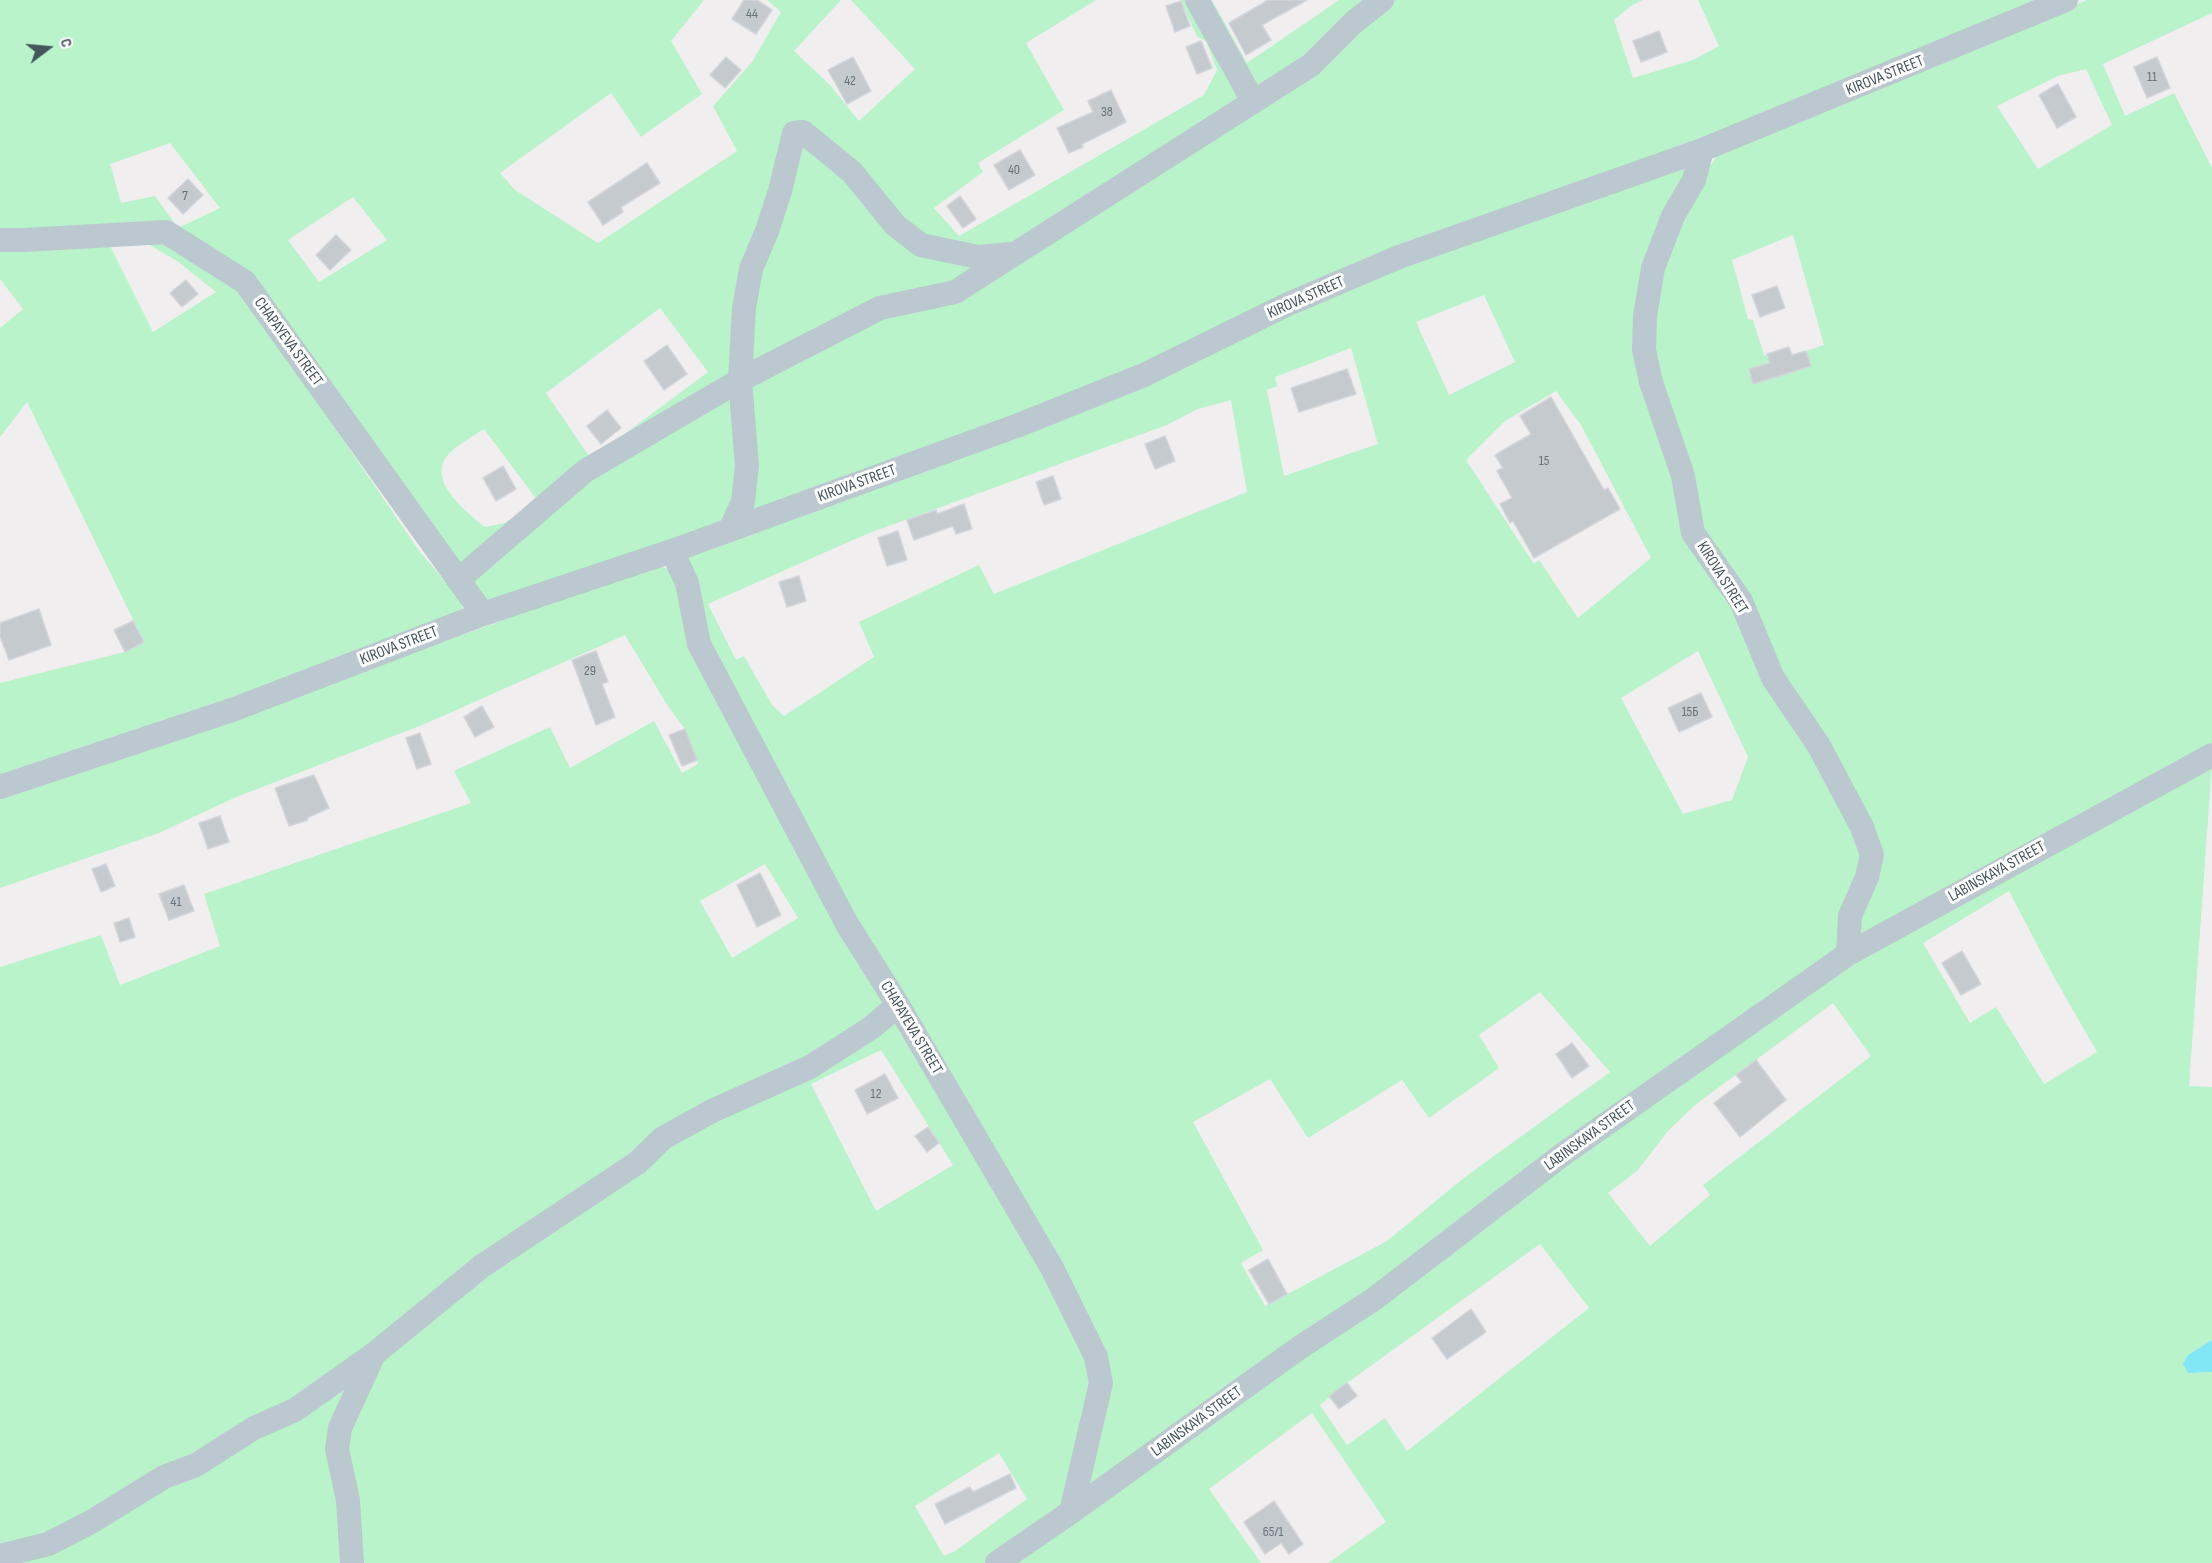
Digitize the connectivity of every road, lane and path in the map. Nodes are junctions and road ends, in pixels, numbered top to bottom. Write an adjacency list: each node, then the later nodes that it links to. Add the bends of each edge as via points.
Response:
1 (1197, 0): 4 (street)
2 (1382, 0): 4 (street, via 1311,65)
3 (2066, 0): 5 (street, KIROVA STREET)
4 (1253, 101): 7 (street)
5 (1702, 150): 9 (street, KIROVA STREET, via 1399,257 1286,305 1144,375); 15 (street, KIROVA STREET, via 1694,180 1673,216 1653,268 1644,350 1683,476 1693,533 1741,601 1773,678 1819,746 1862,827 1872,855 1850,916)
6 (0, 240): 11 (street, CHAPAYEVA STREET, via 166,232 246,282)
7 (1019, 253): 8 (street, via 955,292 880,308); 8 (street, via 978,257 921,245 895,225 852,172 803,132 794,133 780,191 750,269)
8 (740, 380): 9 (street, via 747,466 743,502); 11 (street, via 585,471)
9 (730, 530): 10 (street, KIROVA STREET)
10 (672, 550): 12 (street, KIROVA STREET); 16 (street, CHAPAYEVA STREET, via 687,583 699,644 847,924)
11 (458, 580): 12 (street, CHAPAYEVA STREET)
12 (483, 614): 14 (street, KIROVA STREET, via 232,710)
13 (2212, 755): 15 (street, LABINSKAYA STREET)
14 (0, 787)
15 (1848, 954): 18 (street, LABINSKAYA STREET, via 1562,1155 1374,1299 1299,1348)
16 (898, 1005): 17 (street, via 871,1028 810,1067 712,1111 663,1138 637,1162 482,1266); 18 (street, CHAPAYEVA STREET, via 1052,1268 1096,1357 1101,1383)
17 (374, 1354): 19 (street, via 295,1410 254,1428 196,1465 164,1477 91,1522 48,1544); 20 (street, via 340,1428 337,1449 348,1500)
18 (1071, 1512): 21 (street, LABINSKAYA STREET)
19 (0, 1556)
20 (352, 1563)
21 (997, 1563)

